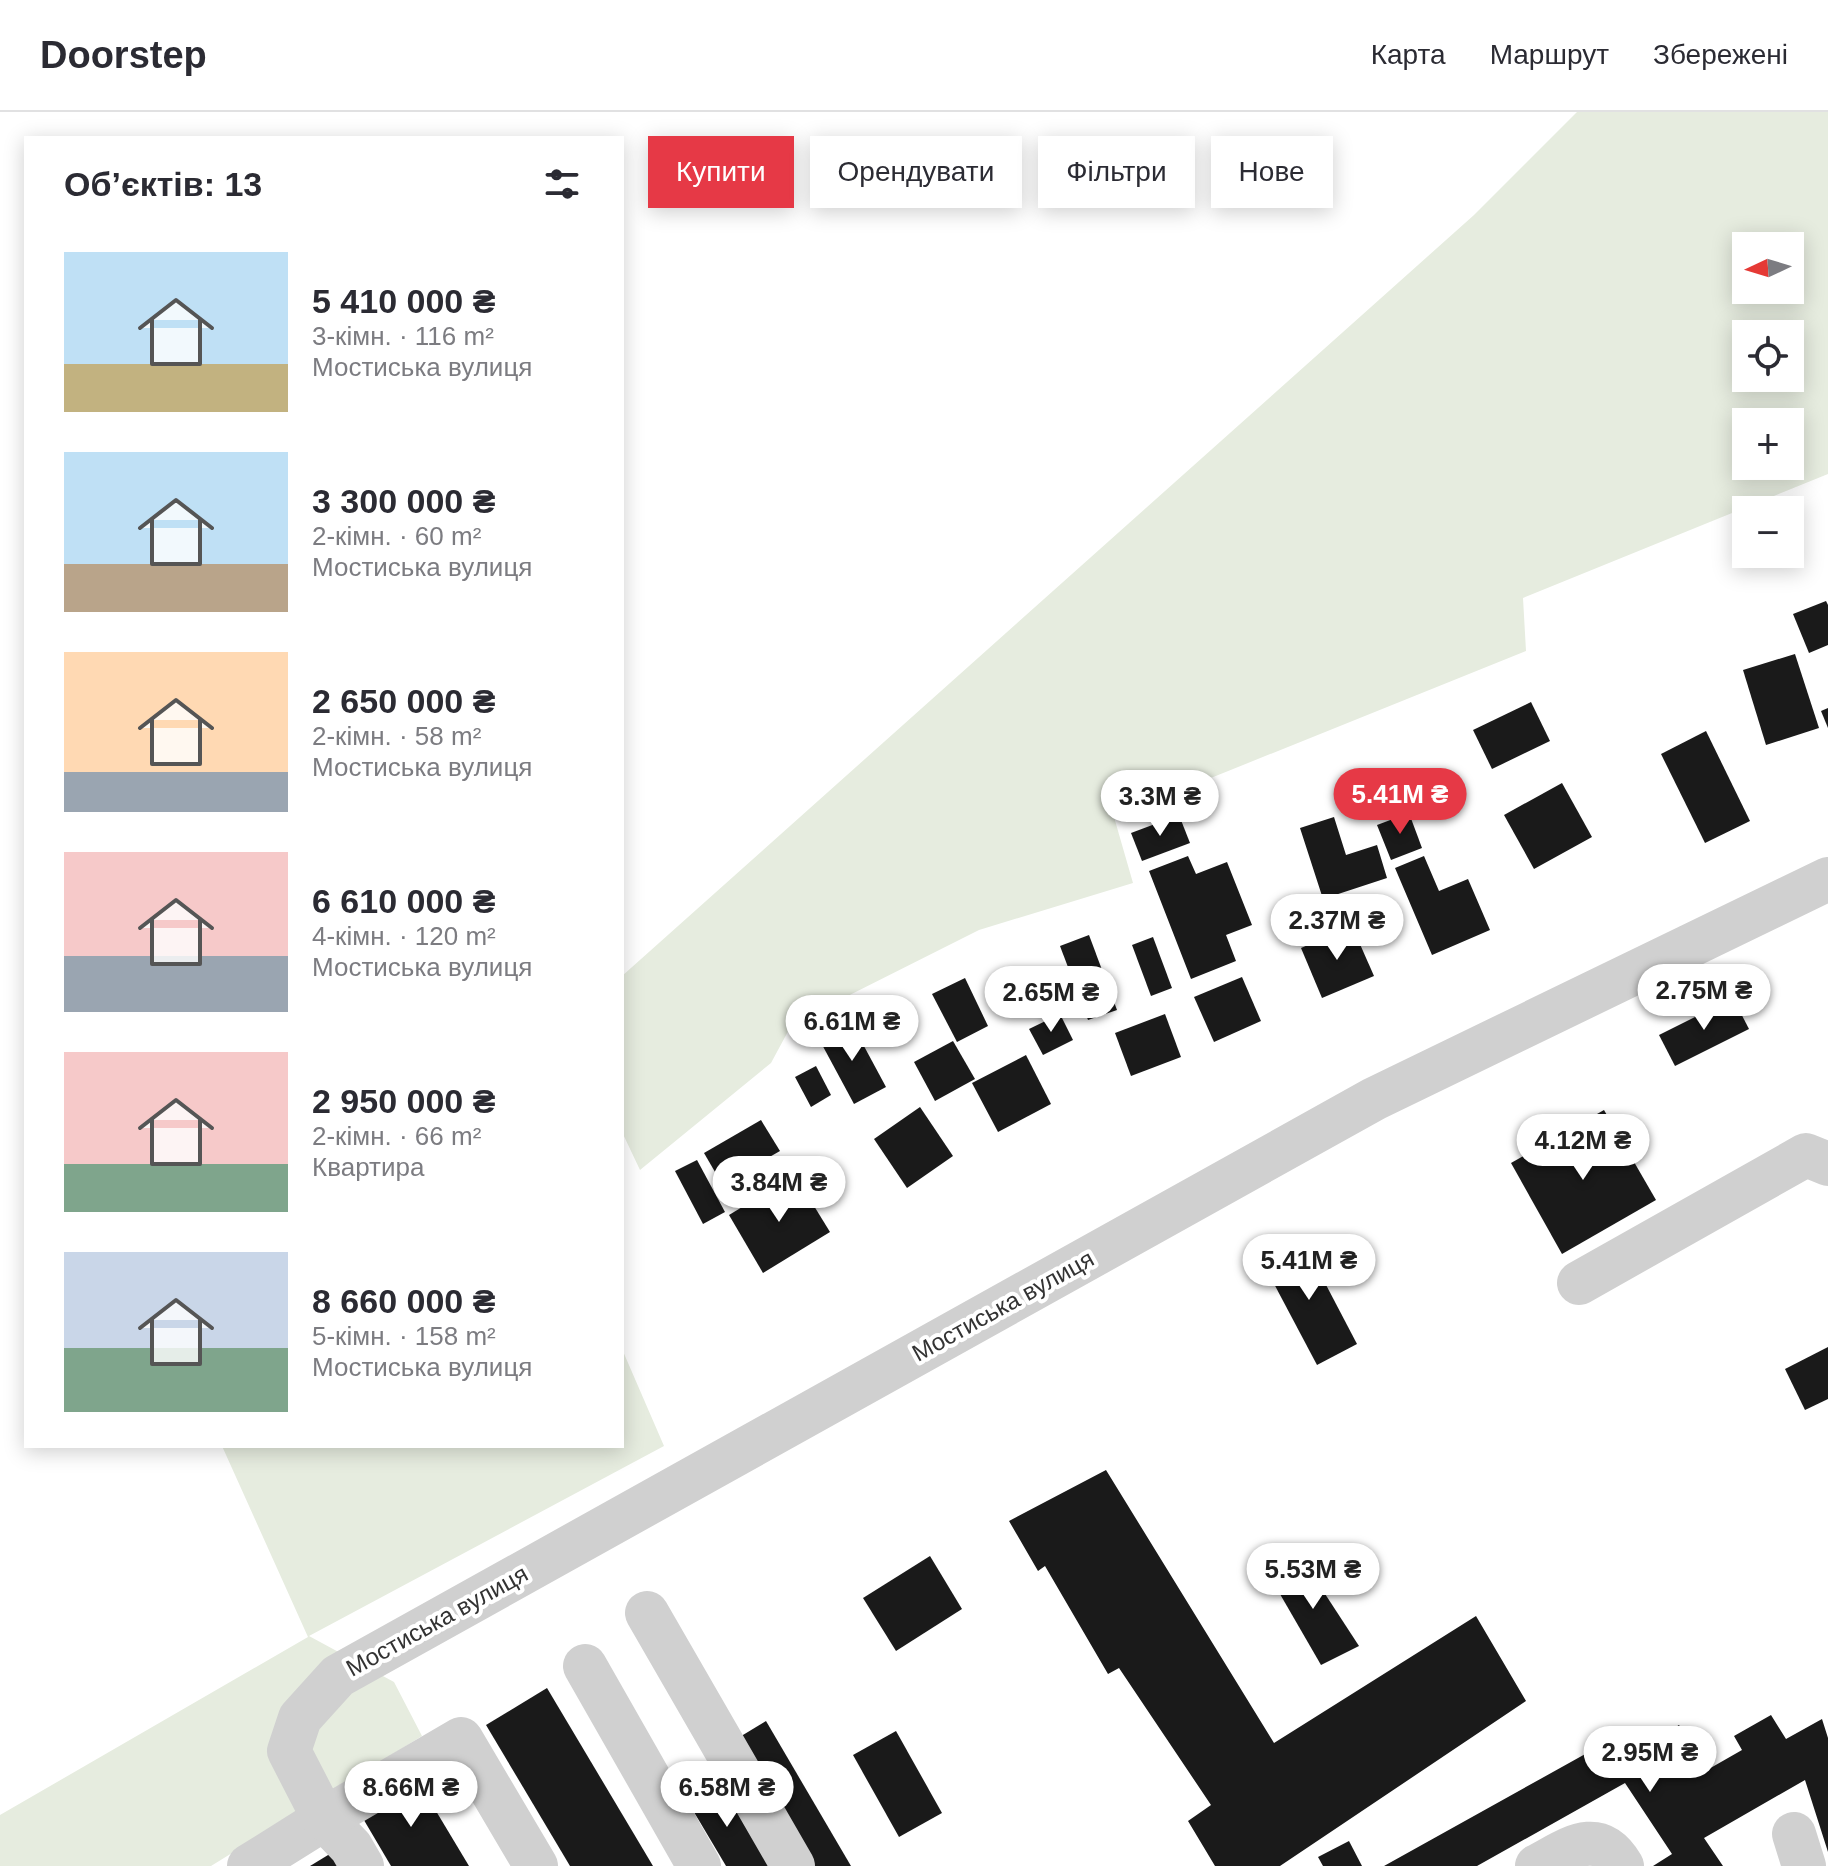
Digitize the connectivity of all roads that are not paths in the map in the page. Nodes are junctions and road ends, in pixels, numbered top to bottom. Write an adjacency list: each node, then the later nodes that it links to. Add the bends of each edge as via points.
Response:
1 (1828, 879): 6 (street, Мостиська вулиця, via 1374,1099 338,1676 300,1718 289,1751)
2 (1828, 1164): 3 (street, via 1806,1155)
3 (1579, 1283)
4 (647, 1613): 11 (street)
5 (585, 1666): 10 (street)
6 (324, 1819): 7 (street); 8 (street, Мостиська вулиця); 9 (street, via 461,1739)
7 (249, 1866)
8 (362, 1866)
9 (536, 1866)
10 (699, 1866)
11 (793, 1866)
12 (1537, 1866): 13 (street, via 1591,1843 1607,1847)
13 (1622, 1866)

